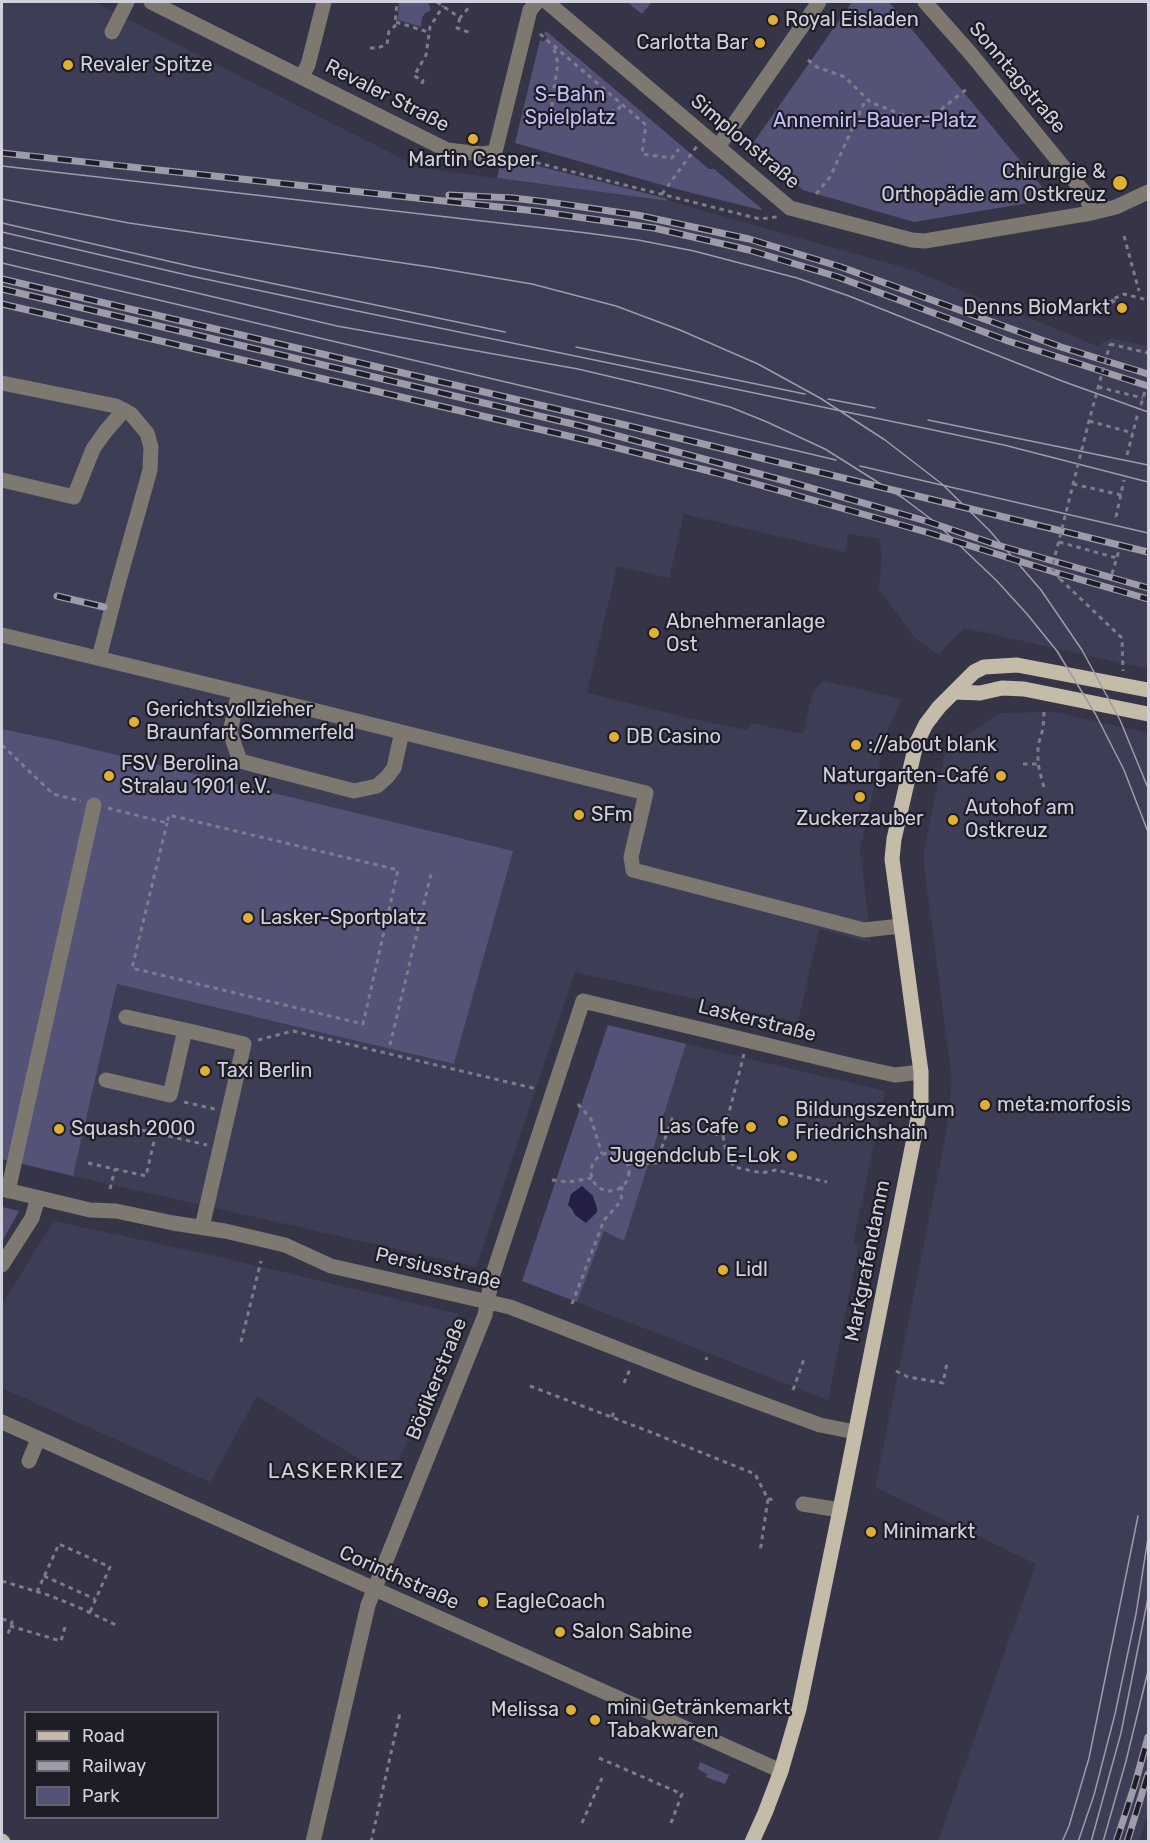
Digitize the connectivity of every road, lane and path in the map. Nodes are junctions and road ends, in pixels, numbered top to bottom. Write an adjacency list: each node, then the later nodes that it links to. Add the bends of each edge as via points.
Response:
1 (127, 2): 14 (street)
2 (151, 2): 21 (street, Revaler Straße)
3 (324, 2): 21 (street)
4 (397, 2): 13 (path)
5 (437, 2): 10 (path)
6 (537, 2): 29 (street, via 530,10)
7 (547, 2): 27 (street, Simplonstraße)
8 (819, 2): 27 (street)
9 (925, 2): 34 (street, Sonntagstraße, via 1087,196)
10 (442, 6): 12 (path); 15 (path)
11 (470, 6): 12 (path)
12 (460, 18): 16 (path, via 457,28)
13 (396, 22): 15 (path); 18 (path, via 389,31 387,44)
14 (112, 32)
15 (429, 32): 22 (path, via 426,55 414,76 423,80)
16 (471, 33)
17 (540, 34): 19 (path)
18 (370, 48)
19 (554, 48): 25 (path); 25 (path, via 558,63 552,100 555,113 603,121)
20 (808, 60): 24 (path, via 845,77)
21 (302, 76): 29 (street, Revaler Straße, via 447,150)
22 (422, 84)
23 (968, 88): 24 (path, via 935,114 922,119)
24 (866, 99): 32 (path, via 830,177)
25 (621, 105): 28 (path, via 646,125 642,154 672,158)
26 (701, 140): 31 (path)
27 (718, 147): 33 (street, Simplonstraße)
28 (679, 149)
29 (495, 152): 31 (path)
30 (1149, 192): 34 (street, Simplonstraße)
31 (662, 194): 33 (path, via 760,219 782,216)
32 (816, 194)
33 (790, 208): 34 (street, Simplonstraße, via 925,241)
34 (1091, 213)
35 (1125, 236): 36 (path)
36 (1138, 291)
37 (1111, 300): 38 (path, via 1124,294); 39 (path); 40 (path); 41 (path)
38 (1149, 300)
39 (1118, 303)
40 (1112, 306)
41 (1102, 311)
42 (1149, 352): 44 (path, bridge, via 1110,344)
43 (2, 383): 48 (street)
44 (1098, 387): 46 (path); 50 (path, bridge)
45 (1145, 391): 46 (path)
46 (1143, 398): 47 (path)
47 (1141, 405)
48 (124, 410): 53 (street, via 93,449 74,497); 63 (street, via 147,433 150,470)
49 (1138, 413): 51 (path)
50 (1089, 421): 51 (path); 55 (path, bridge)
51 (1133, 433): 52 (path)
52 (1127, 455)
53 (2, 480)
54 (1124, 480): 56 (path)
55 (1073, 484): 56 (path); 58 (path, bridge)
56 (1120, 495): 57 (path)
57 (1116, 517)
58 (1059, 542): 60 (path); 64 (path, bridge, via 1052,568 1122,638)
59 (1120, 547): 60 (path)
60 (1117, 558): 61 (path)
61 (1112, 574)
62 (2, 635): 63 (street)
63 (99, 658): 66 (street)
64 (1123, 667)
65 (1149, 690): 67 (main road, Markgrafendamm, via 1004,664 974,672)
66 (239, 692): 70 (street); 70 (street, via 230,732 240,761 354,791 377,786 394,768)
67 (955, 692): 69 (main road, via 1024,688); 78 (main road, Markgrafendamm, via 928,721 912,760 893,848)
68 (1044, 712): 73 (path)
69 (1149, 714)
70 (402, 732): 78 (street, via 646,793 631,857 633,870 864,930)
71 (2, 745): 75 (path, via 53,794)
72 (1023, 764): 73 (path)
73 (1038, 764): 74 (path)
74 (1044, 788)
75 (94, 805): 76 (path); 106 (street)
76 (167, 823): 76 (path, via 170,815 398,870 363,1024 132,968)
77 (431, 874): 84 (path)
78 (901, 926): 85 (main road, Markgrafendamm)
79 (583, 1001): 82 (street, Laskerstraße); 87 (street, Bödikerstraße)
80 (126, 1017): 81 (street)
81 (185, 1030): 83 (street); 88 (street)
82 (747, 1040): 85 (street, Laskerstraße, via 895,1075); 95 (path)
83 (244, 1044): 87 (path, via 293,1031); 90 (street)
84 (390, 1045)
85 (921, 1072): 124 (main road, Markgrafendamm, via 921,1103)
86 (106, 1080): 88 (street)
87 (553, 1092): 111 (street, Bödikerstraße, via 492,1277)
88 (171, 1095): 90 (path, via 169,1099)
89 (578, 1104): 97 (path, via 591,1119)
90 (229, 1112): 96 (street)
91 (673, 1115): 92 (path)
92 (671, 1122): 95 (path); 99 (path, via 656,1163)
93 (142, 1130): 94 (path)
94 (156, 1133): 96 (path); 100 (path, via 146,1176)
95 (723, 1136): 103 (path, via 734,1167 762,1173 776,1170)
96 (221, 1148): 108 (street)
97 (602, 1155): 99 (path, via 614,1153); 101 (path, via 591,1167)
98 (88, 1163): 100 (path)
99 (627, 1164): 104 (path, via 628,1176)
100 (115, 1169): 105 (path)
101 (592, 1178): 102 (path); 104 (path, via 605,1190)
102 (552, 1180)
103 (827, 1182)
104 (622, 1186): 112 (path, via 621,1201 604,1220)
105 (110, 1189)
106 (5, 1190): 107 (street, Persiusstraße)
107 (38, 1198): 108 (street, Persiusstraße); 110 (street, via 32,1218)
108 (202, 1227): 111 (street, Persiusstraße, via 285,1245 331,1266)
109 (261, 1261): 113 (path)
110 (2, 1265)
111 (488, 1301): 124 (street, Persiusstraße, via 510,1306 820,1425); 134 (street, Bödikerstraße)
112 (572, 1304)
113 (241, 1342)
114 (804, 1359): 120 (path)
115 (947, 1363): 117 (path, via 943,1383)
116 (630, 1369): 118 (path)
117 (896, 1371)
118 (624, 1383)
119 (530, 1386): 122 (path)
120 (793, 1390)
121 (615, 1409): 122 (path)
122 (612, 1417): 127 (path, via 755,1474)
123 (2, 1422): 125 (street, Corinthstraße)
124 (855, 1432): 130 (main road, Markgrafendamm)
125 (38, 1439): 126 (street); 134 (street, Corinthstraße)
126 (29, 1461)
127 (768, 1499): 128 (path); 131 (path)
128 (776, 1500)
129 (803, 1504): 130 (street)
130 (840, 1510): 145 (main road, Markgrafendamm, via 799,1709)
131 (760, 1552)
132 (44, 1576): 135 (path); 136 (path); 136 (path, via 59,1544 110,1567)
133 (2, 1581): 135 (path)
134 (375, 1590): 145 (street, Corinthstraße); 149 (street, Bödikerstraße, via 368,1605)
135 (37, 1592): 137 (path)
136 (95, 1599): 137 (path)
137 (90, 1612): 139 (path)
138 (2, 1619): 140 (path, via 12,1622)
139 (116, 1625)
140 (10, 1626): 141 (path, via 61,1641); 142 (path)
141 (65, 1627)
142 (8, 1634)
143 (400, 1713): 150 (path)
144 (599, 1758): 148 (path, via 682,1794)
145 (781, 1771): 151 (main road, Markgrafendamm)
146 (602, 1778): 147 (path)
147 (582, 1823)
148 (671, 1823)
149 (313, 1842)
150 (371, 1842)
151 (752, 1842)

